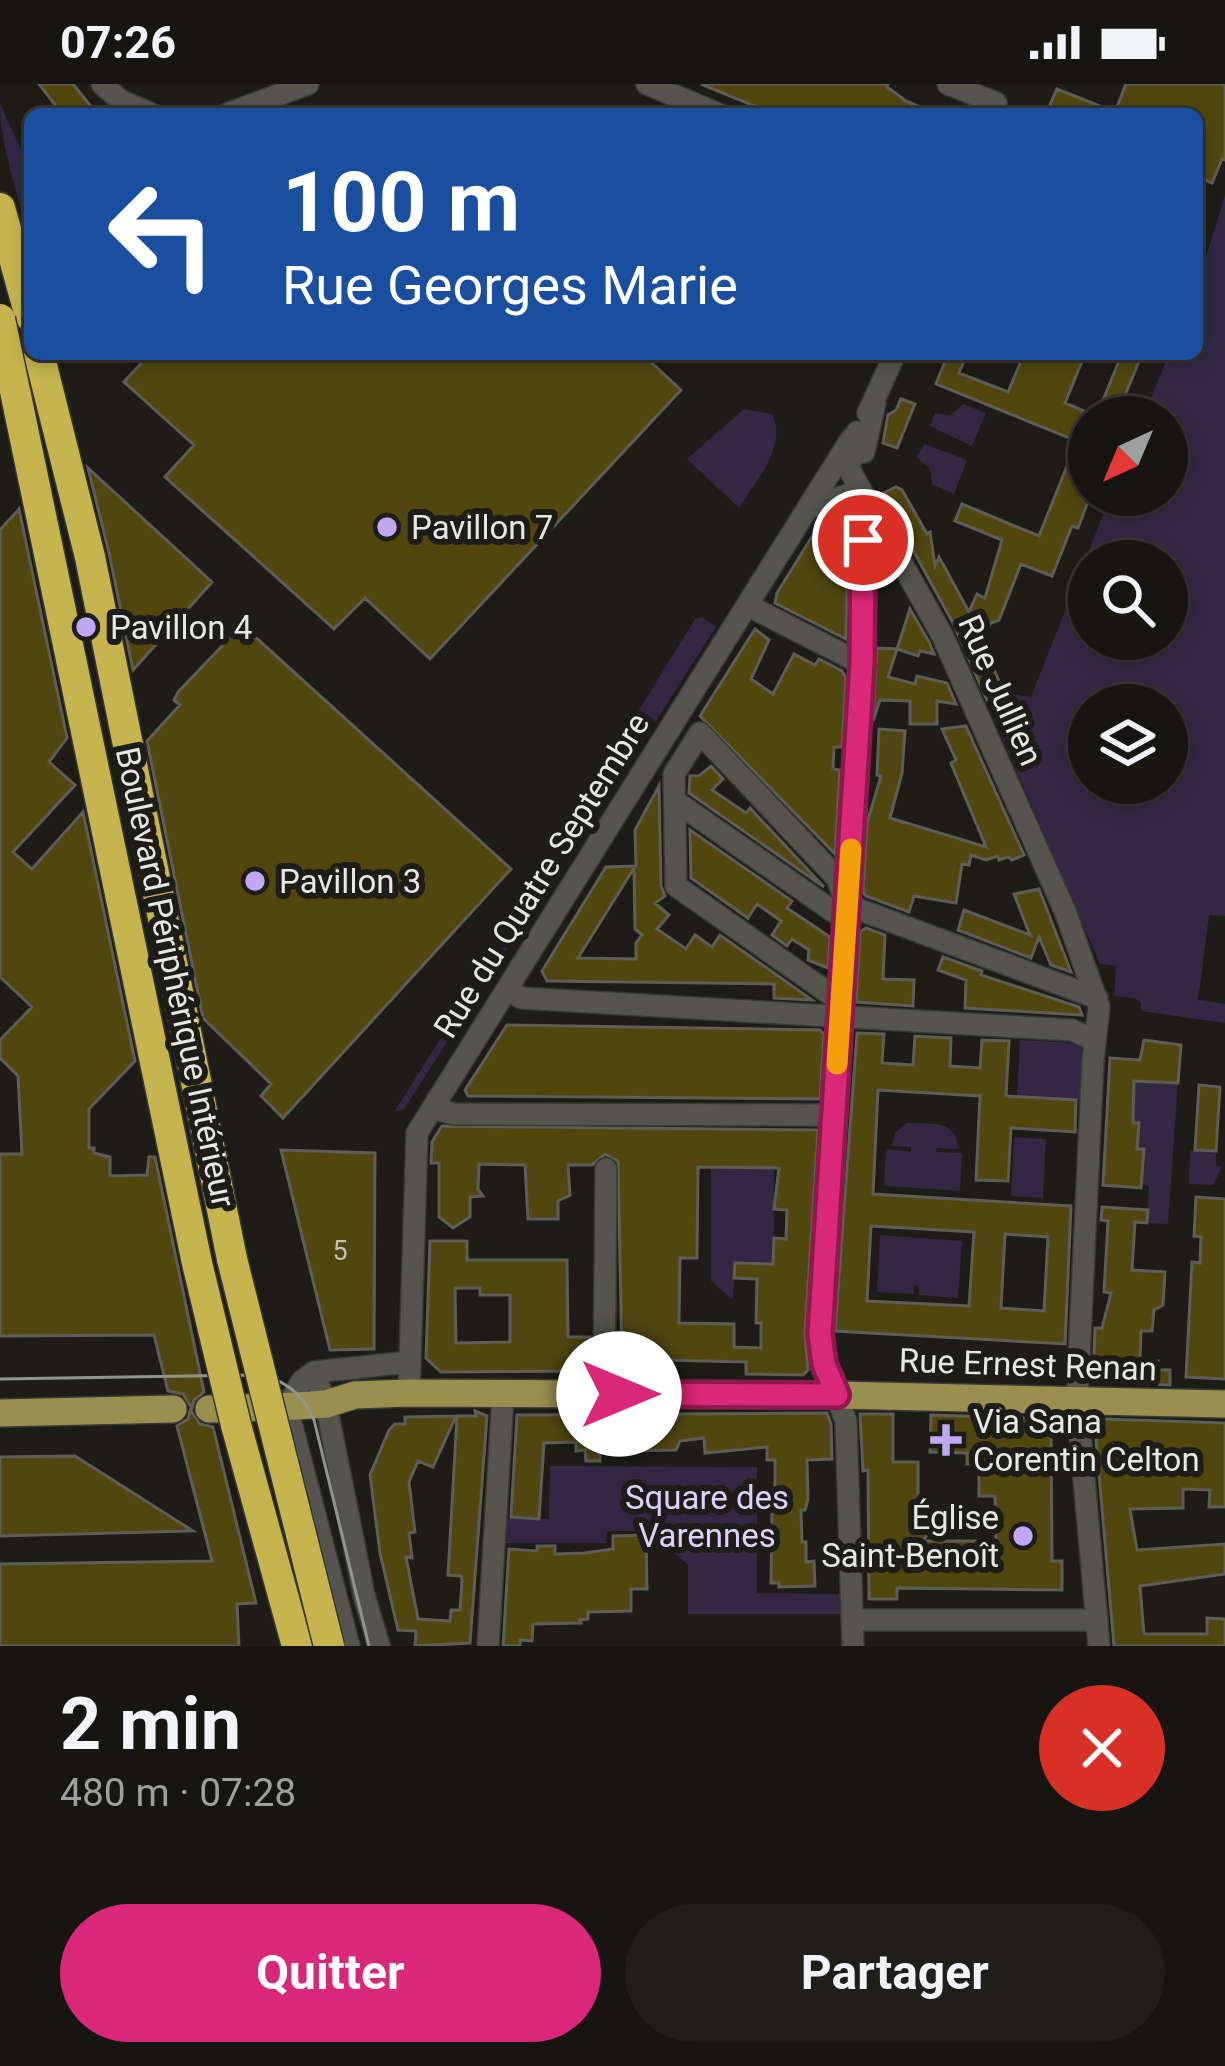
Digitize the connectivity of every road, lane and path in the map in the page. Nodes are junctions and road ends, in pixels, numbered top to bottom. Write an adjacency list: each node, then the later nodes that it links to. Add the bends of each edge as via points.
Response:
1 (102, 84): 7 (street)
2 (308, 84): 8 (street)
3 (647, 84): 5 (street)
4 (948, 84): 6 (street)
5 (680, 91): 9 (street)
6 (997, 100)
7 (138, 108)
8 (243, 108)
9 (709, 108)
10 (0, 208): 11 (highway)
11 (24, 294)
12 (0, 319): 47 (highway, Boulevard Périphérique Intérieur, bridge, via 197,1263)
13 (41, 360): 48 (highway, bridge, via 90,557 232,1258)
14 (893, 360): 15 (street)
15 (875, 403): 16 (street); 17 (street)
16 (857, 432): 17 (street, via 849,469); 18 (street, Rue du Quatre Septembre)
17 (859, 491): 18 (street); 19 (street, Rue Jullien); 20 (street)
18 (814, 498): 21 (street, Rue du Quatre Septembre)
19 (889, 537): 20 (street, via 876,532); 26 (street, Rue Jullien, via 943,635)
20 (863, 540): 22 (street)
21 (749, 606): 22 (street); 25 (street, Rue du Quatre Septembre)
22 (862, 664): 24 (street)
23 (675, 801): 24 (street, via 834,912); 24 (street, via 674,774 700,733 836,878); 27 (street, via 676,886)
24 (847, 905): 26 (street); 27 (street)
25 (508, 990): 27 (street, via 520,998); 29 (street, Rue du Quatre Septembre)
26 (1098, 1002): 28 (street)
27 (840, 1009): 28 (street, via 1072,1030); 30 (street)
28 (1094, 1040): 38 (street)
29 (433, 1109): 30 (street); 32 (street, Rue du Quatre Septembre, via 415,1145)
30 (834, 1114): 37 (street, via 820,1334)
31 (606, 1169): 35 (street)
32 (410, 1362): 33 (street); 34 (street, Rue du Quatre Septembre)
33 (314, 1372): 39 (street); 41 (street)
34 (409, 1393): 36 (main road, Rue Ernest Renan); 39 (main road, Rue Ernest Renan)
35 (604, 1394): 36 (main road, Rue Ernest Renan); 37 (main road, Rue Ernest Renan)
36 (502, 1395): 51 (street)
37 (837, 1395): 38 (main road, Rue Ernest Renan); 45 (street, via 846,1421)
38 (1077, 1401): 40 (main road, Rue Ernest Renan); 46 (street)
39 (326, 1404): 41 (main road, Rue Ernest Renan); 50 (street)
40 (1225, 1404)
41 (287, 1407): 42 (main road, Rue Ernest Renan); 49 (street)
42 (209, 1408)
43 (173, 1409): 44 (main road)
44 (0, 1413)
45 (852, 1620): 46 (street); 52 (street)
46 (1096, 1635)
47 (297, 1646)
48 (329, 1646)
49 (350, 1646)
50 (379, 1646)
51 (488, 1646)
52 (853, 1646)

